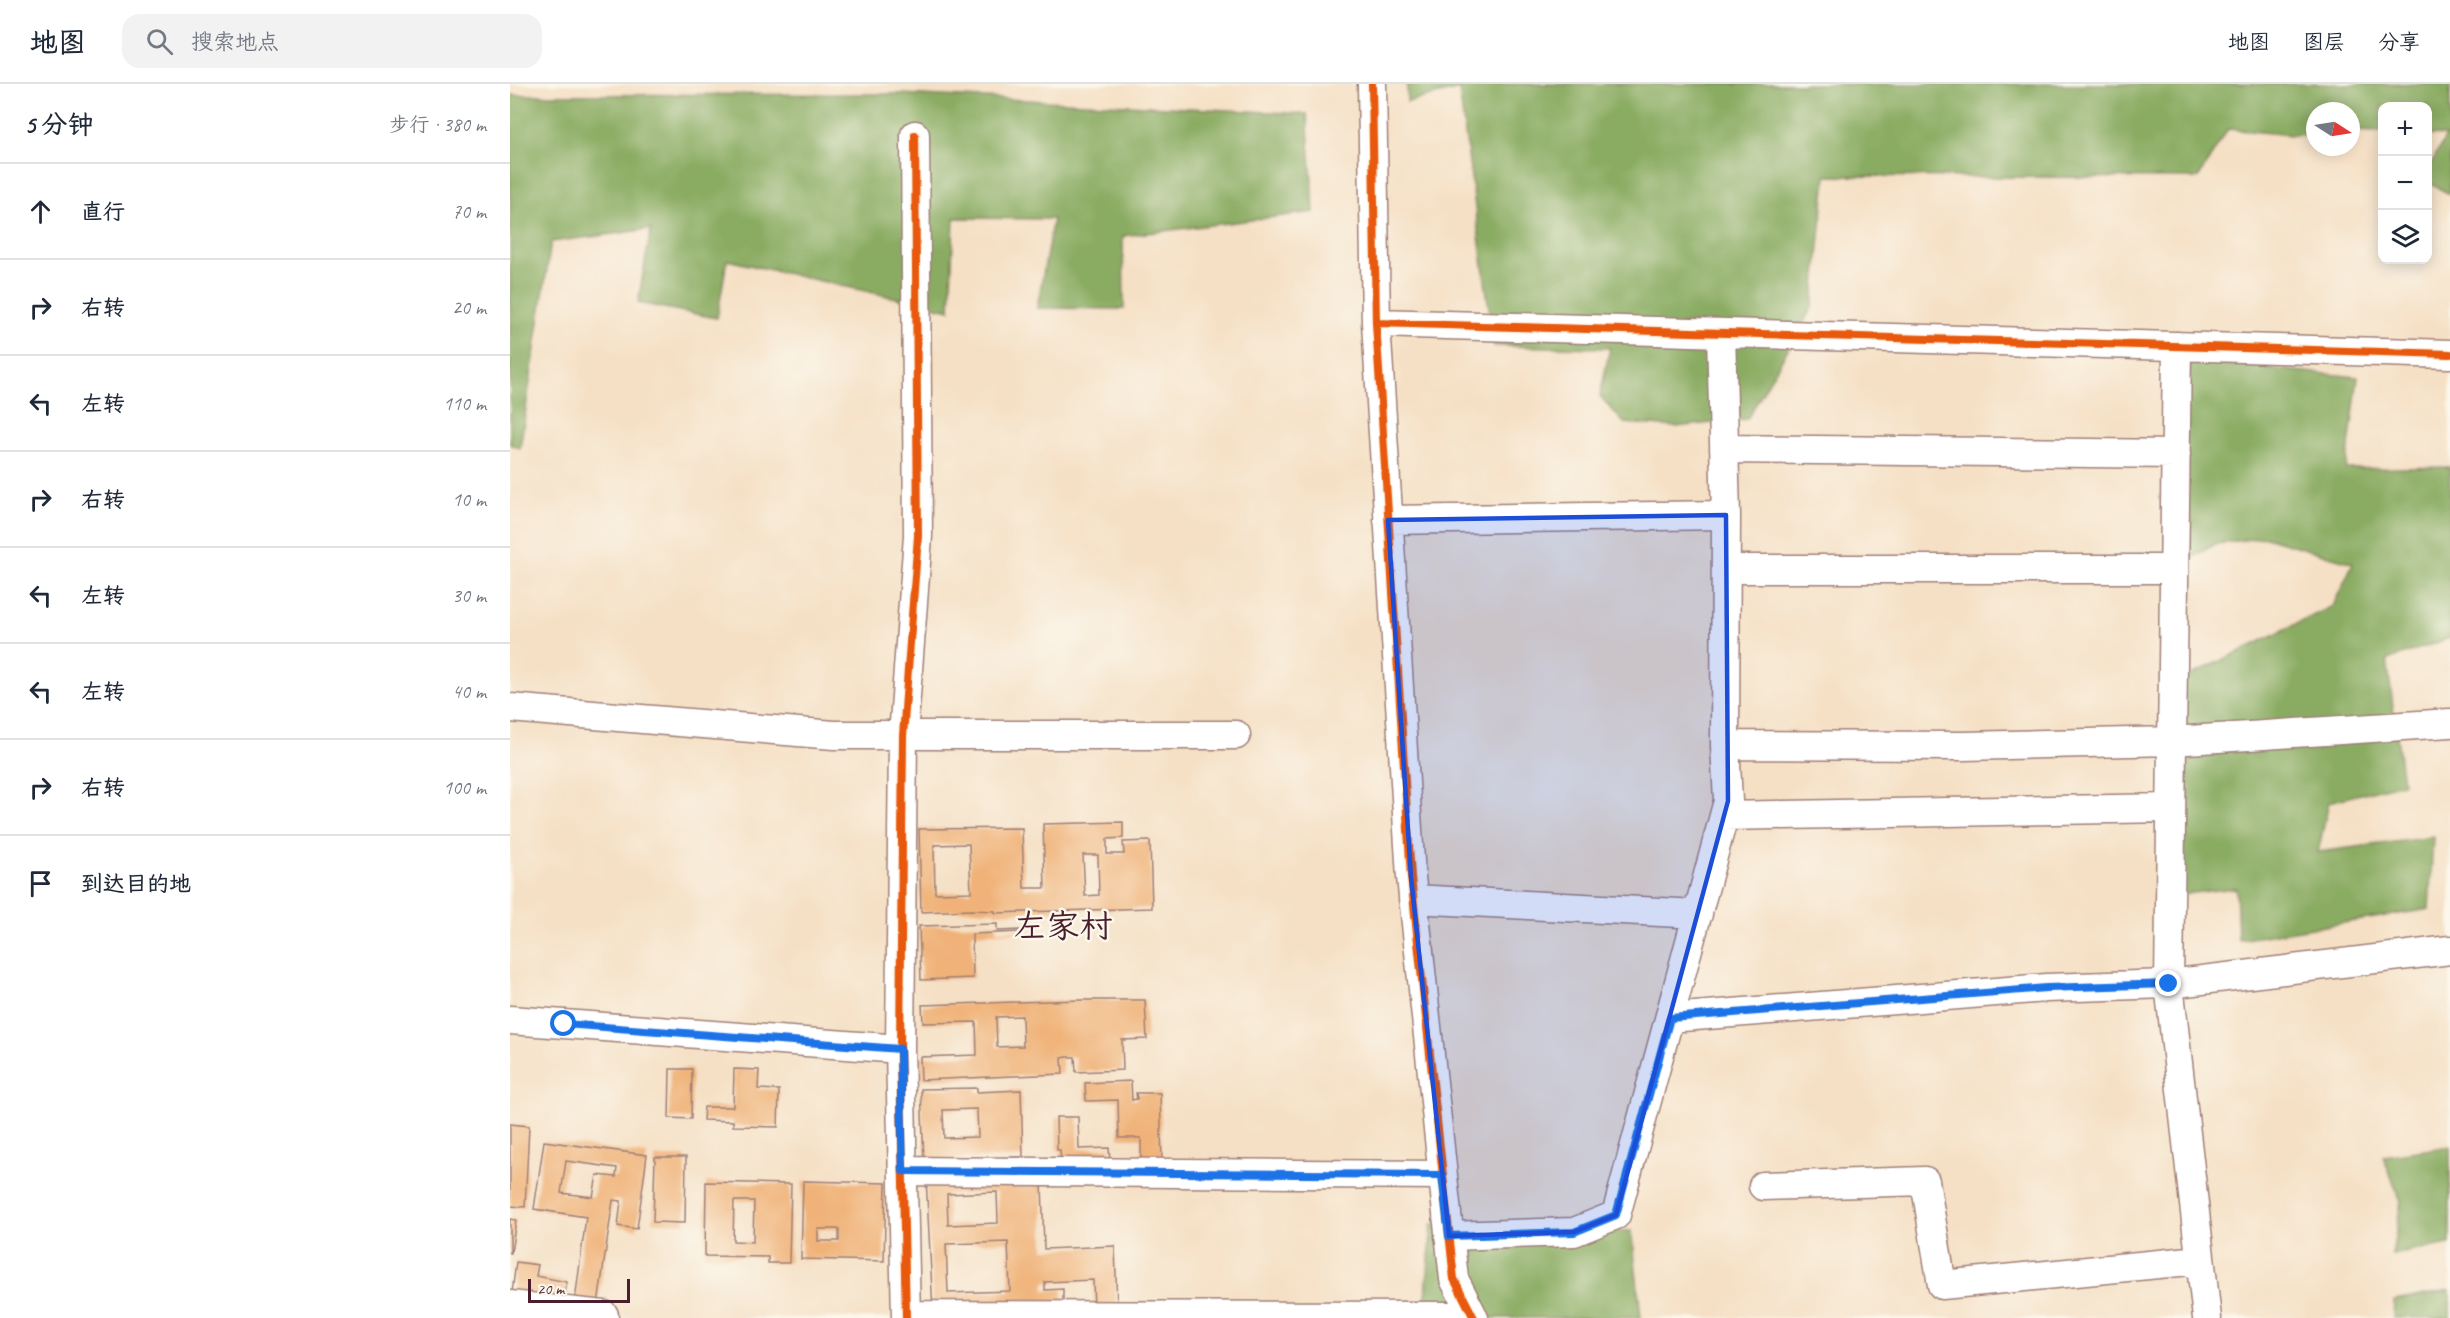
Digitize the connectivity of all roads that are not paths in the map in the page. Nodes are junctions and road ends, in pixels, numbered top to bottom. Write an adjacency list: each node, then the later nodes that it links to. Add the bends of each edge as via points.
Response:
1 (1372, 84): 3 (street)
2 (915, 135): 16 (street, via 918,536)
3 (1376, 323): 4 (street); 10 (street)
4 (1721, 333): 5 (street); 7 (street)
5 (2177, 346): 6 (street); 8 (street)
6 (2450, 354)
7 (1724, 449): 8 (street); 9 (street)
8 (2176, 454): 12 (street)
9 (1726, 515): 10 (street); 11 (street)
10 (1388, 520): 21 (street)
11 (1726, 569): 12 (street); 18 (street)
12 (2174, 569): 17 (street)
13 (510, 708): 16 (street, via 834,735)
14 (2450, 723): 17 (street)
15 (1236, 735): 16 (street)
16 (903, 736): 27 (street)
17 (2172, 741): 18 (street, via 1964,746); 19 (street)
18 (1725, 745): 20 (street, via 1728,801)
19 (2171, 808): 20 (street); 24 (street)
20 (1724, 816): 22 (street)
21 (1413, 899): 22 (street); 29 (street)
22 (1698, 914): 25 (street)
23 (2450, 950): 24 (street)
24 (2169, 984): 25 (street, via 2046,988); 32 (street)
25 (1670, 1018): 31 (street, via 1616,1215 1574,1232)
26 (510, 1020): 27 (street)
27 (900, 1049): 28 (street)
28 (903, 1171): 29 (street); 35 (street)
29 (1442, 1175): 31 (street)
30 (1763, 1186): 32 (street, via 1925,1181 1942,1285)
31 (1449, 1236): 36 (street, via 1454,1279)
32 (2200, 1260): 37 (street)
33 (510, 1305): 34 (street)
34 (604, 1315)
35 (906, 1317): 36 (street)
36 (1473, 1317)
37 (2207, 1318)

